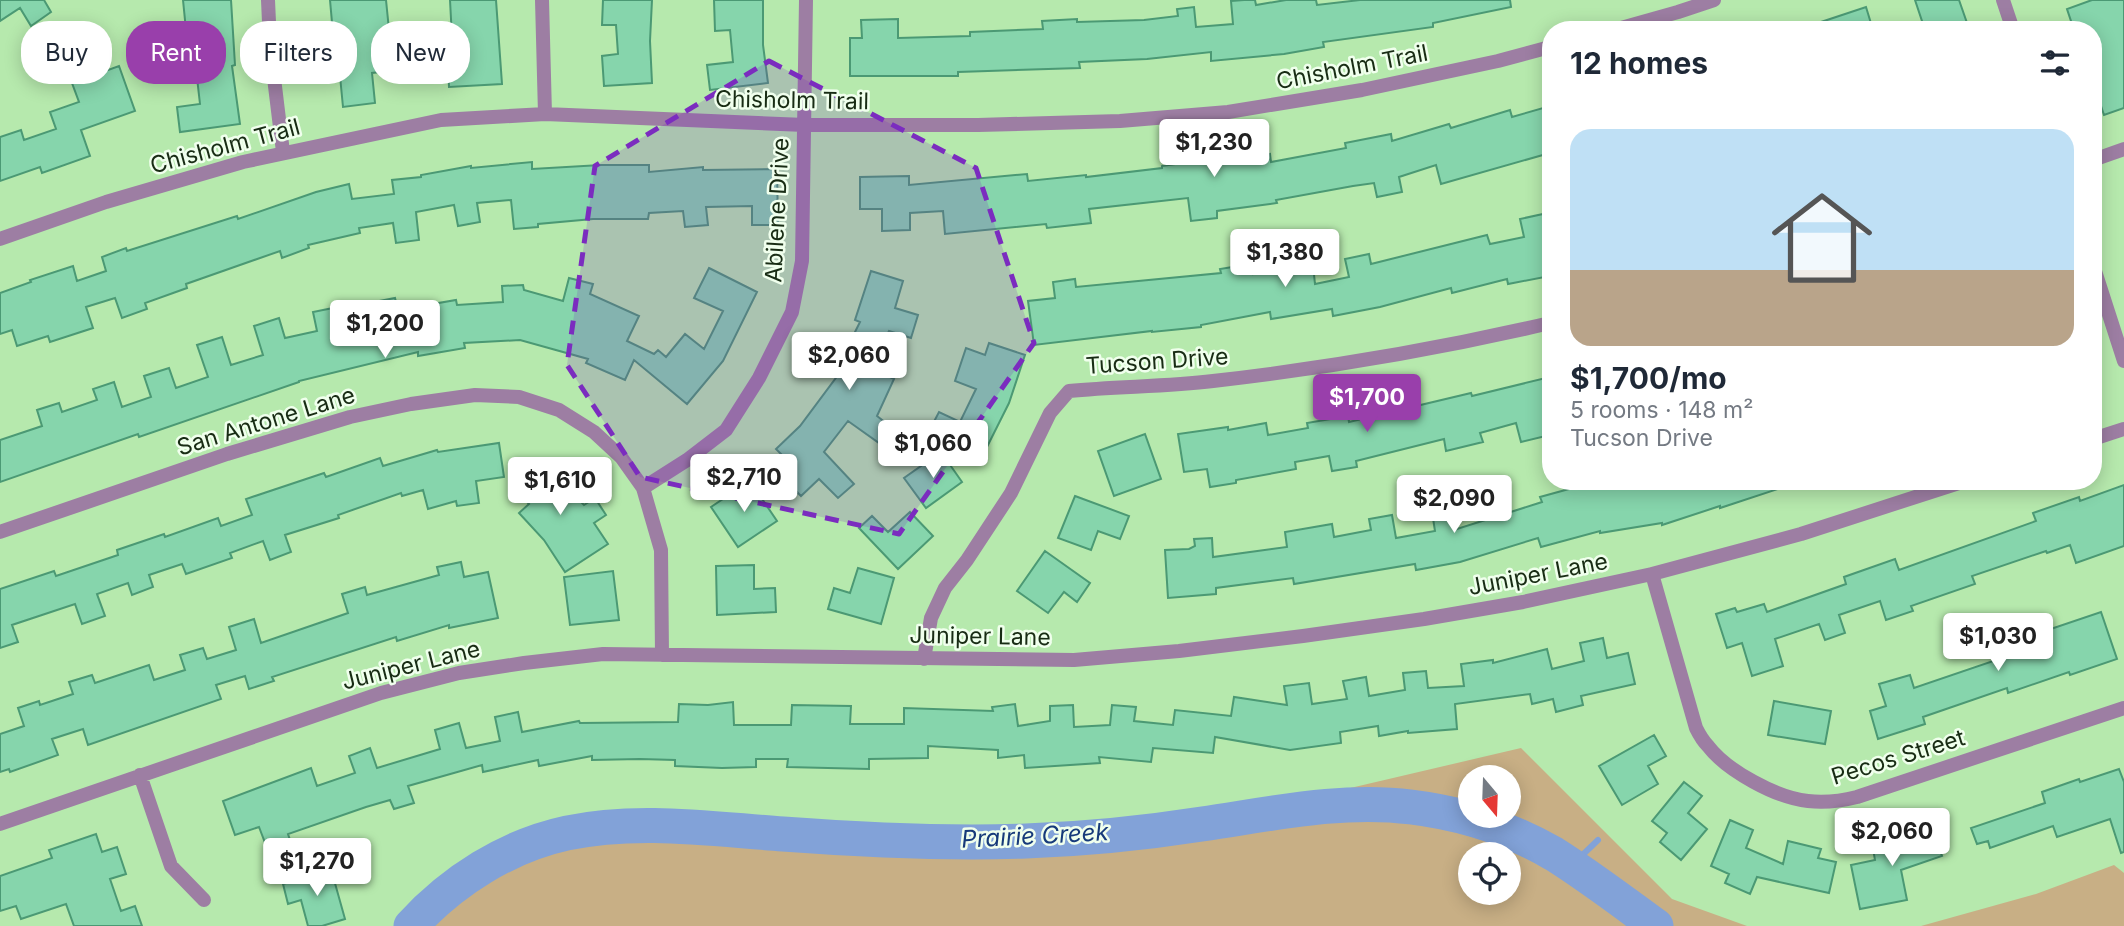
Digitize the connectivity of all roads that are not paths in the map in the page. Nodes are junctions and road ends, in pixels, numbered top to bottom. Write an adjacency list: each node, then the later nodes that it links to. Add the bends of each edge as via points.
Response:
1 (268, 0): 12 (street)
2 (542, 0): 9 (street)
3 (806, 0): 10 (street, Abilene Drive)
4 (1714, 0): 6 (street)
5 (2003, 0): 7 (street)
6 (1646, 21)
7 (2010, 21)
8 (1542, 49): 10 (street, Chisholm Trail, via 1362,90 1228,112 1120,121)
9 (545, 114): 10 (street, Chisholm Trail); 12 (street, Chisholm Trail, via 441,120)
10 (805, 125): 20 (street, Abilene Drive, via 802,261 792,312 759,378 726,429)
11 (2124, 149): 13 (street)
12 (283, 152): 14 (street, Chisholm Trail, via 106,202)
13 (2102, 157)
14 (0, 239)
15 (2102, 293): 17 (street)
16 (1542, 325): 25 (street, Tucson Drive, via 1341,365 1210,382 1069,391 1050,413 1011,493 945,589 930,618)
17 (2124, 361)
18 (2124, 429): 19 (street)
19 (2102, 436)
20 (643, 488): 22 (street, San Antone Lane, via 621,457 594,432 559,410 519,397 475,395 350,417); 24 (street, San Antone Lane, via 661,550)
21 (1937, 490): 23 (street, Juniper Lane, via 1801,534)
22 (0, 531)
23 (1652, 574): 25 (street, Juniper Lane, via 1424,619 1193,649 1074,660); 26 (street, Pecos Street, via 1696,728 1708,748 1737,772 1783,795 1833,802 1857,797)
24 (662, 655): 25 (street, Juniper Lane); 27 (street, Juniper Lane, via 603,654 459,673 381,693)
25 (924, 659)
26 (2124, 708)
27 (140, 775): 28 (street, Juniper Lane); 29 (street, via 171,866)
28 (0, 824)
29 (204, 900)

